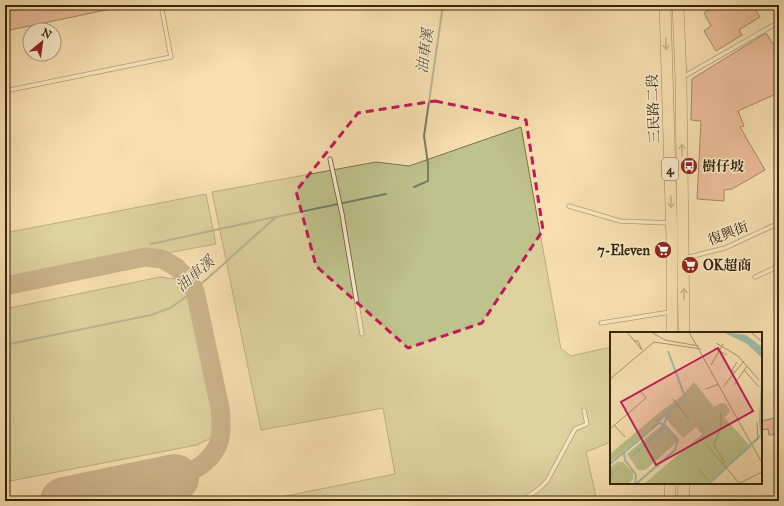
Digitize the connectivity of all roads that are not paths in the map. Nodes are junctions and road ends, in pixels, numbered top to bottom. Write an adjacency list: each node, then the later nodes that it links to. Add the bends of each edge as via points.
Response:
1 (161, 5): 8 (lane, via 171,57)
2 (665, 5): 11 (main road, 三民路二段 / 4, one-way to 11)
3 (678, 5): 7 (main road, 三民路二段 / 4)
4 (773, 5): 5 (lane)
5 (779, 15)
6 (779, 22): 7 (lane)
7 (681, 79): 13 (main road, 三民路二段 / 4, one-way to 7)
8 (5, 91)
9 (330, 159): 20 (lane)
10 (569, 206): 11 (lane, via 620,222)
11 (671, 223): 16 (main road, 三民路二段 / 4)
12 (779, 223): 13 (lane, 復興街, via 725,248)
13 (684, 258): 19 (main road, 三民路二段 / 4, one-way to 13)
14 (779, 266): 15 (lane)
15 (755, 277)
16 (673, 311): 17 (lane); 18 (main road, 三民路二段 / 4)
17 (601, 323)
18 (672, 332)
19 (684, 332)
20 (362, 334)
21 (584, 410): 24 (lane, via 587,424 576,429 547,481)
22 (670, 484): 25 (main road)
23 (684, 484): 26 (main road)
24 (522, 501)
25 (670, 501)
26 (683, 501)

